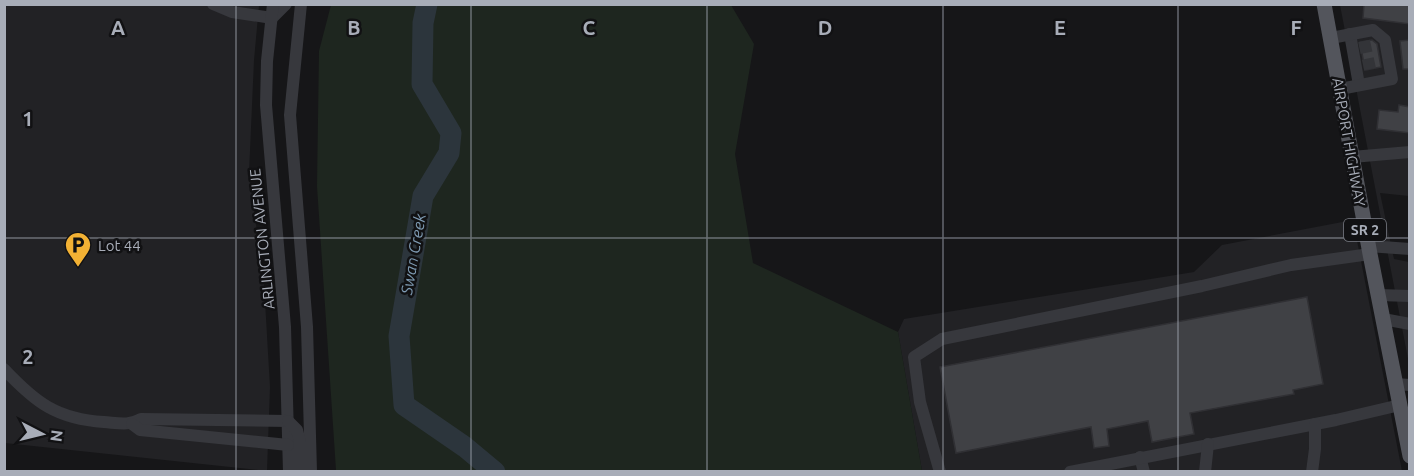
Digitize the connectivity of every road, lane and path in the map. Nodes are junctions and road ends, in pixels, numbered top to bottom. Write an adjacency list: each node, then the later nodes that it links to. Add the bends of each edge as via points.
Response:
1 (213, 4): 6 (street, via 232,12)
2 (273, 4): 6 (street, ARLINGTON AVENUE)
3 (286, 4): 6 (street)
4 (301, 4): 33 (street, via 290,115 307,327)
5 (1324, 4): 8 (main road, AIRPORT HIGHWAY / SR 2)
6 (272, 18): 24 (street, ARLINGTON AVENUE, via 266,105 285,327)
7 (1350, 34): 8 (street); 10 (street, via 1364,36 1373,30 1385,40 1392,79); 11 (street)
8 (1331, 38): 12 (main road, AIRPORT HIGHWAY / SR 2)
9 (1370, 69): 10 (street)
10 (1373, 82): 11 (street)
11 (1359, 85): 12 (street)
12 (1340, 89): 14 (main road, AIRPORT HIGHWAY / SR 2)
13 (1410, 152): 14 (street)
14 (1352, 157): 16 (main road, AIRPORT HIGHWAY / SR 2)
15 (1410, 249): 16 (street)
16 (1369, 250): 17 (main road, AIRPORT HIGHWAY / SR 2); 34 (street, via 942,339 914,357 920,402)
17 (1378, 295): 18 (street); 19 (main road, AIRPORT HIGHWAY / SR 2)
18 (1410, 296)
19 (1383, 319): 20 (street); 22 (main road, AIRPORT HIGHWAY / SR 2)
20 (1410, 324)
21 (4, 369): 25 (street, via 28,394 55,412 82,420)
22 (1402, 384): 23 (main road, AIRPORT HIGHWAY / SR 2)
23 (1400, 405): 26 (street); 29 (main road, AIRPORT HIGHWAY / SR 2)
24 (288, 421): 25 (street, via 141,419); 28 (street, ARLINGTON AVENUE); 32 (street, via 297,430 300,442)
25 (132, 424): 28 (street, via 140,430)
26 (1315, 424): 27 (street); 38 (street)
27 (1208, 444): 30 (street); 37 (street)
28 (288, 445): 31 (street, ARLINGTON AVENUE)
29 (1410, 456)
30 (1140, 457): 35 (street); 36 (street)
31 (289, 471)
32 (300, 471)
33 (311, 471)
34 (940, 471)
35 (1070, 471)
36 (1144, 471)
37 (1205, 471)
38 (1312, 471)

